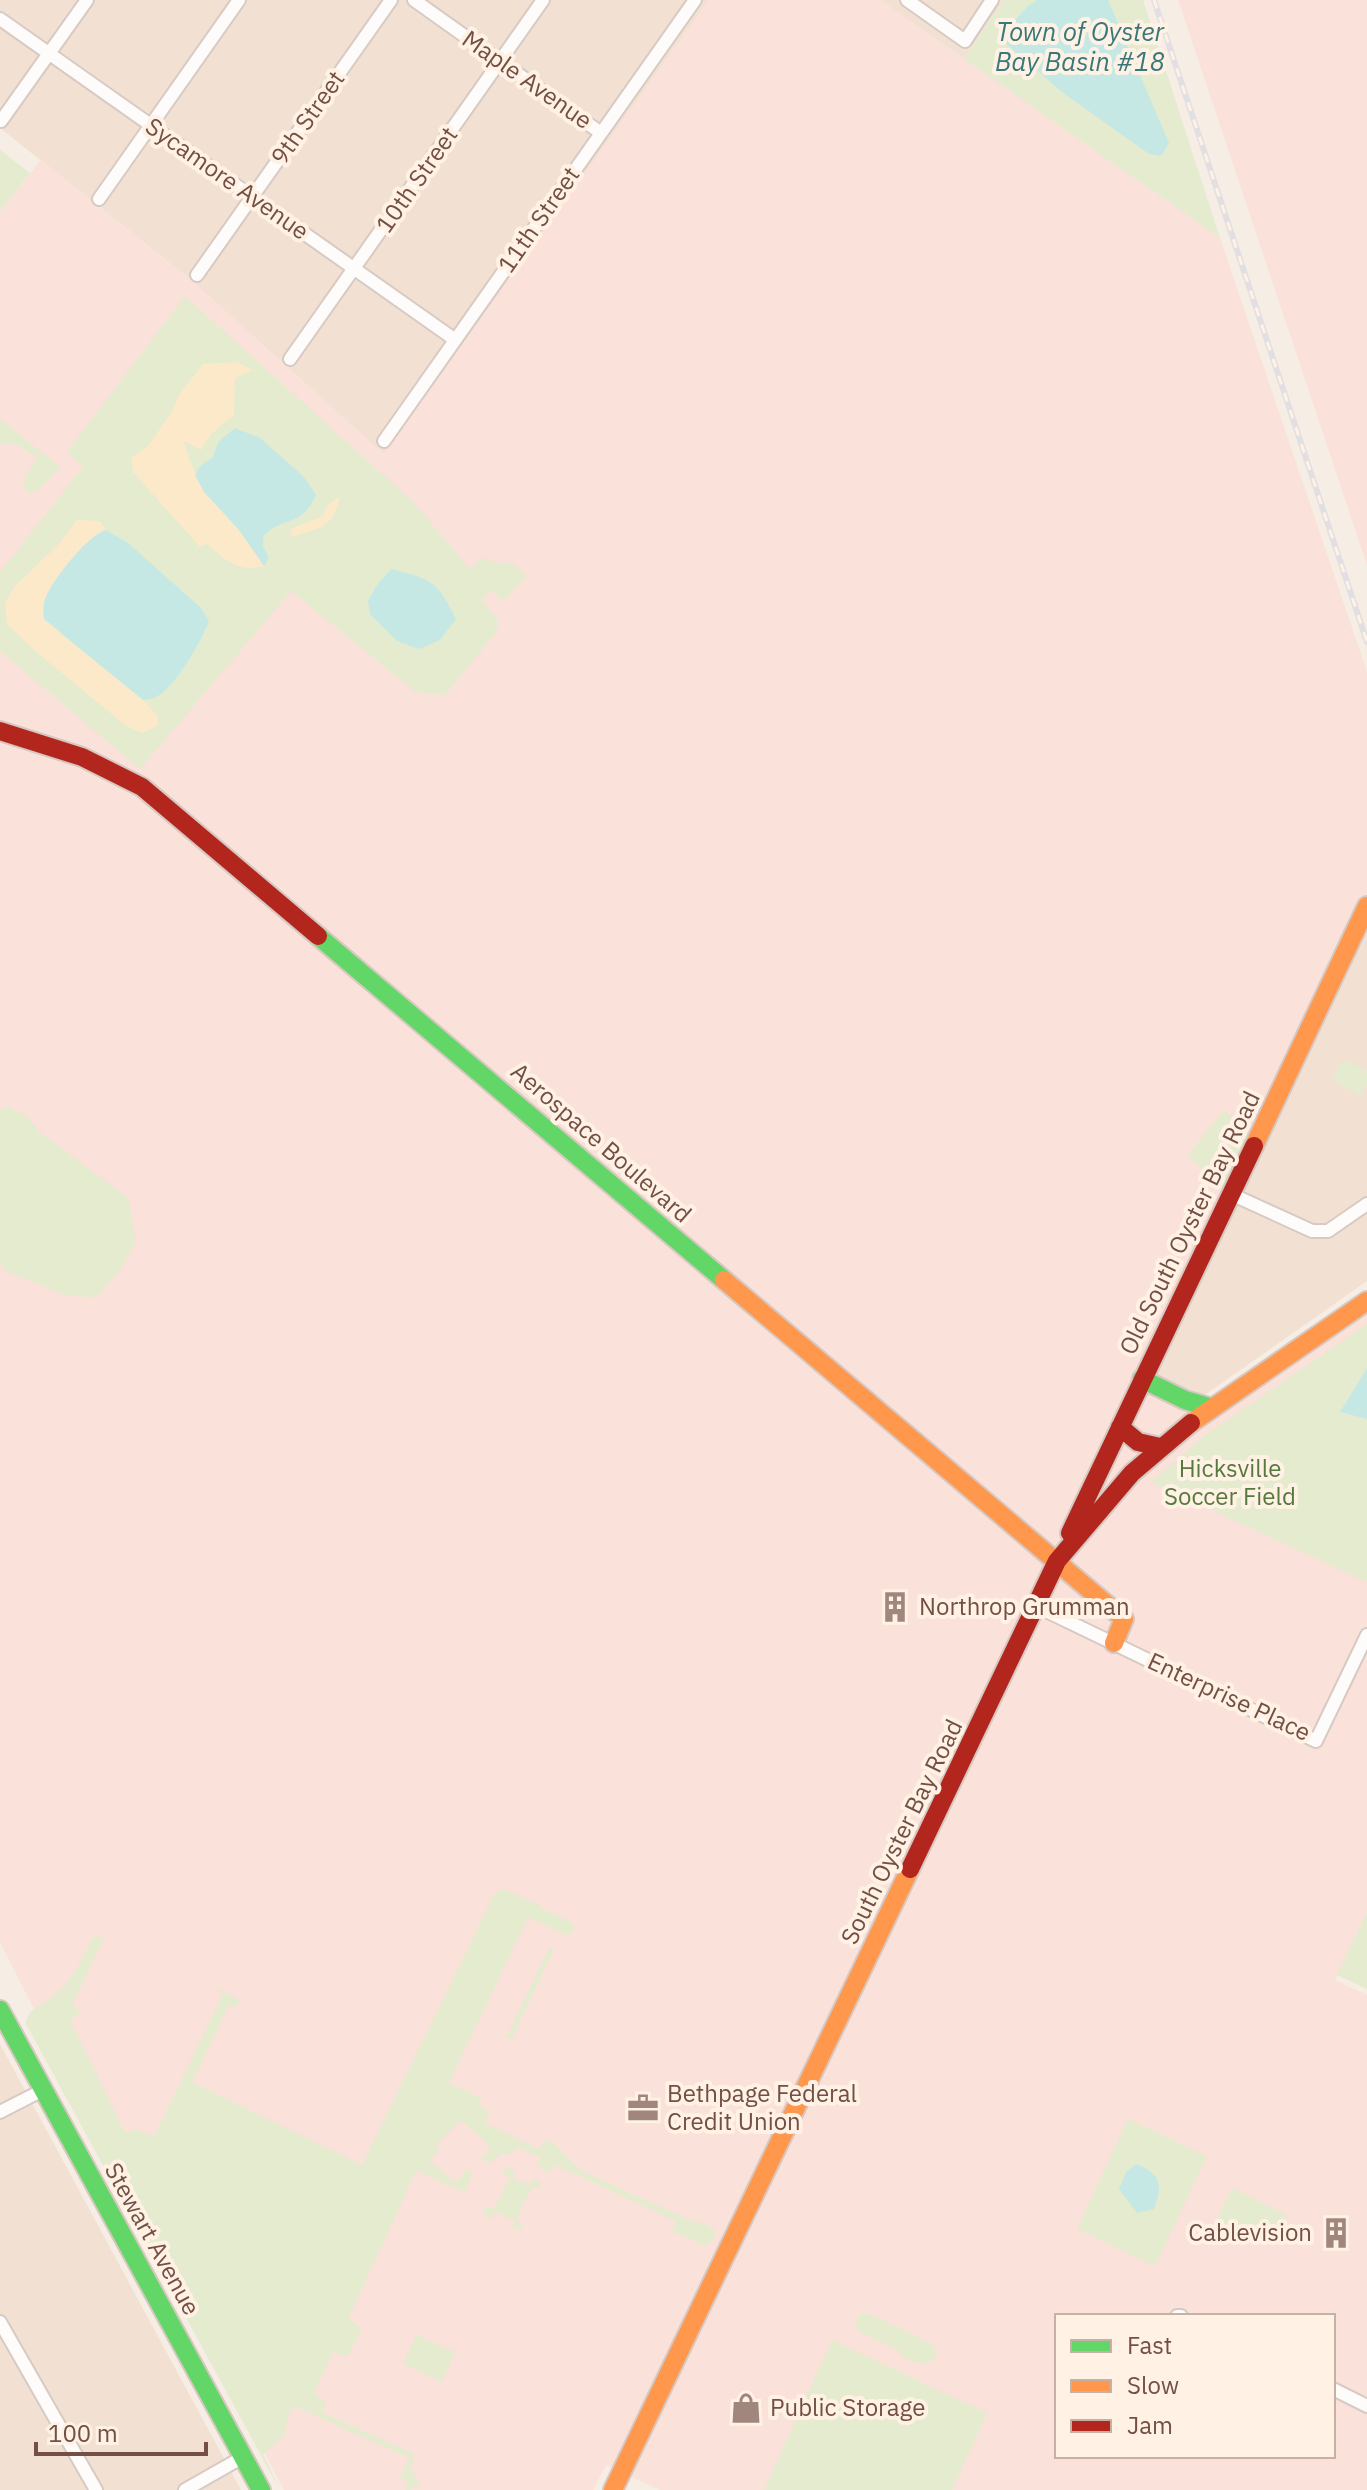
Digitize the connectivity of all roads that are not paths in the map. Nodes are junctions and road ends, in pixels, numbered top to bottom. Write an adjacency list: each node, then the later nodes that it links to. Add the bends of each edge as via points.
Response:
1 (87, 0): 10 (street)
2 (239, 0): 13 (street)
3 (391, 0): 15 (street, 9th Street)
4 (414, 0): 11 (street, Maple Avenue)
5 (543, 0): 11 (street, 10th Street)
6 (695, 0): 14 (street, 11th Street)
7 (907, 0): 8 (street, via 965,41)
8 (992, 0)
9 (0, 19): 10 (street, Sycamore Avenue)
10 (49, 53): 12 (street); 13 (street, Sycamore Avenue)
11 (500, 61): 14 (street, Maple Avenue); 17 (street, 10th Street)
12 (1, 121)
13 (151, 125): 15 (street, Sycamore Avenue); 16 (street)
14 (601, 133): 19 (street, 11th Street)
15 (252, 197): 17 (street, Sycamore Avenue); 18 (street, 9th Street)
16 (99, 199)
17 (354, 268): 19 (street, Sycamore Avenue); 20 (street, 10th Street)
18 (197, 275)
19 (454, 339): 21 (street, 11th Street)
20 (290, 359)
21 (384, 441)
22 (0, 731): 32 (street, Aerospace Boulevard, via 82,757 142,787)
23 (1367, 906): 24 (street, Old South Oyster Bay Road)
24 (1362, 930): 25 (street, Old South Oyster Bay Road)
25 (1231, 1194): 26 (street, via 1312,1231 1328,1231); 28 (street, Old South Oyster Bay Road)
26 (1367, 1204)
27 (1367, 1301): 29 (street, South Oyster Bay Road)
28 (1142, 1379): 29 (street); 30 (street, Old South Oyster Bay Road)
29 (1212, 1408): 31 (street, South Oyster Bay Road)
30 (1120, 1427): 31 (street, via 1138,1442); 32 (street, Old South Oyster Bay Road)
31 (1160, 1447): 32 (street, South Oyster Bay Road, via 1112,1493)
32 (1057, 1561): 33 (street, South Oyster Bay Road); 35 (street, Aerospace Boulevard, via 1124,1619)
33 (1036, 1606): 35 (street, Enterprise Place); 46 (street, South Oyster Bay Road)
34 (1367, 1635): 35 (street, Enterprise Place, via 1316,1741)
35 (1114, 1643)
36 (0, 2010): 37 (street, Stewart Avenue)
37 (43, 2090): 38 (street); 42 (street, Stewart Avenue)
38 (0, 2112)
39 (0, 2322): 43 (street)
40 (1335, 2390): 41 (street)
41 (1367, 2406)
42 (243, 2457): 44 (street); 45 (street, Stewart Avenue)
43 (96, 2490)
44 (185, 2490)
45 (261, 2490)
46 (613, 2490)

